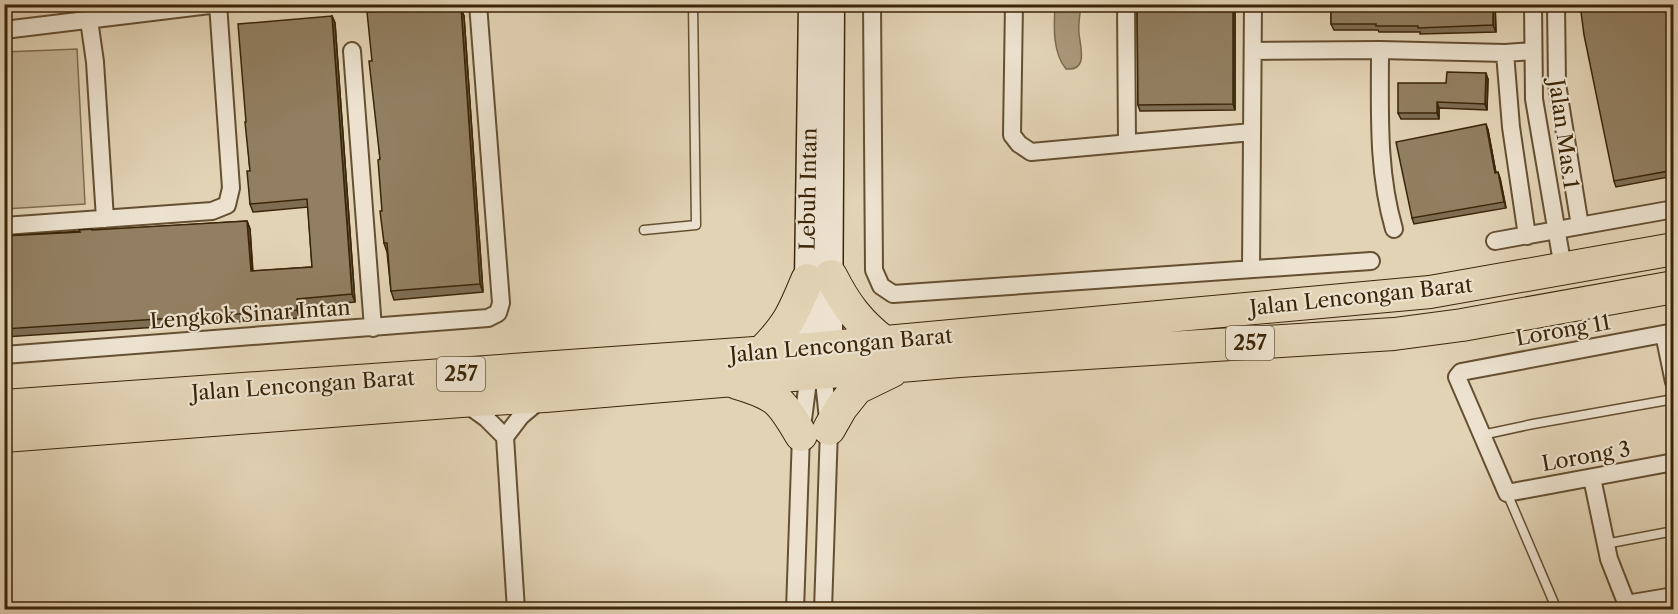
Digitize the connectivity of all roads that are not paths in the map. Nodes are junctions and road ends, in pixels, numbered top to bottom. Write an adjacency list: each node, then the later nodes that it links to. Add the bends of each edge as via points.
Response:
1 (218, 4): 12 (street); 22 (street, via 231,188 228,205 212,211)
2 (478, 4): 36 (street, Lengkok Sinar Intan, via 501,303 498,313 488,318)
3 (693, 4): 26 (lane, via 696,225)
4 (811, 4): 34 (main road, Lebuh Intan)
5 (832, 4): 34 (main road, Lebuh Intan)
6 (872, 4): 33 (street, via 874,270 880,286 893,294)
7 (1014, 4): 20 (street, via 1012,135 1018,144 1031,152)
8 (1126, 4): 20 (street)
9 (1253, 4): 16 (street)
10 (1533, 4): 17 (street, Jalan Mas 1)
11 (1556, 4): 24 (street, via 1557,84)
12 (89, 20): 13 (street); 22 (street)
13 (4, 30)
14 (1380, 50): 16 (street); 18 (street); 25 (street, via 1382,161)
15 (352, 51): 36 (street)
16 (1253, 51): 19 (street)
17 (1532, 51): 18 (street); 27 (street, Jalan Mas 1, via 1534,99)
18 (1505, 53): 28 (street, via 1510,127)
19 (1252, 132): 20 (street); 33 (street)
20 (1127, 143)
21 (1674, 209): 24 (street)
22 (105, 219): 23 (street)
23 (4, 226)
24 (1580, 226): 27 (street)
25 (1394, 229)
26 (644, 230)
27 (1556, 230): 28 (street); 32 (street, Jalan Mas 1)
28 (1527, 236): 29 (street)
29 (1495, 241)
30 (1674, 249): 32 (highway, Jalan Lencongan Barat / 257)
31 (1371, 261): 33 (street)
32 (1563, 268): 38 (highway, Jalan Lencongan Barat / 257, via 1430,292)
33 (1251, 269)
34 (819, 278): 38 (highway, via 839,292 864,327); 39 (highway); 41 (main road, Lebuh Intan)
35 (1674, 287): 42 (highway, Jalan Lencongan Barat / 257, via 1394,334)
36 (373, 328): 40 (street, Lengkok Sinar Intan)
37 (1669, 333): 44 (street); 50 (street, Lorong 11, via 1458,373)
38 (884, 342): 41 (highway, Jalan Lencongan Barat / 257)
39 (762, 352): 41 (highway, Jalan Lencongan Barat / 257); 48 (highway, Jalan Lencongan Barat / 257)
40 (4, 355)
41 (818, 360): 42 (highway, Jalan Lencongan Barat / 257); 43 (highway, Jalan Lencongan Barat / 257); 49 (street); 49 (street)
42 (906, 365): 49 (highway, via 857,388)
43 (726, 380): 45 (highway, Jalan Lencongan Barat / 257); 49 (highway, via 778,399)
44 (1674, 382)
45 (545, 396): 47 (highway, Jalan Lencongan Barat / 257); 52 (street, via 521,416)
46 (1674, 399): 50 (lane)
47 (461, 401): 51 (highway, Jalan Lencongan Barat / 257); 52 (street)
48 (4, 406)
49 (815, 432): 61 (street); 62 (street)
50 (1482, 435): 55 (street)
51 (4, 436)
52 (505, 437): 60 (street)
53 (1674, 462): 54 (street, Lorong 3)
54 (1592, 478): 55 (street, Lorong 3); 57 (street)
55 (1507, 493): 63 (lane)
56 (1674, 531): 57 (lane)
57 (1605, 544): 59 (street)
58 (1674, 596): 59 (street)
59 (1628, 607)
60 (516, 609)
61 (795, 609)
62 (823, 609)
63 (1557, 609)

